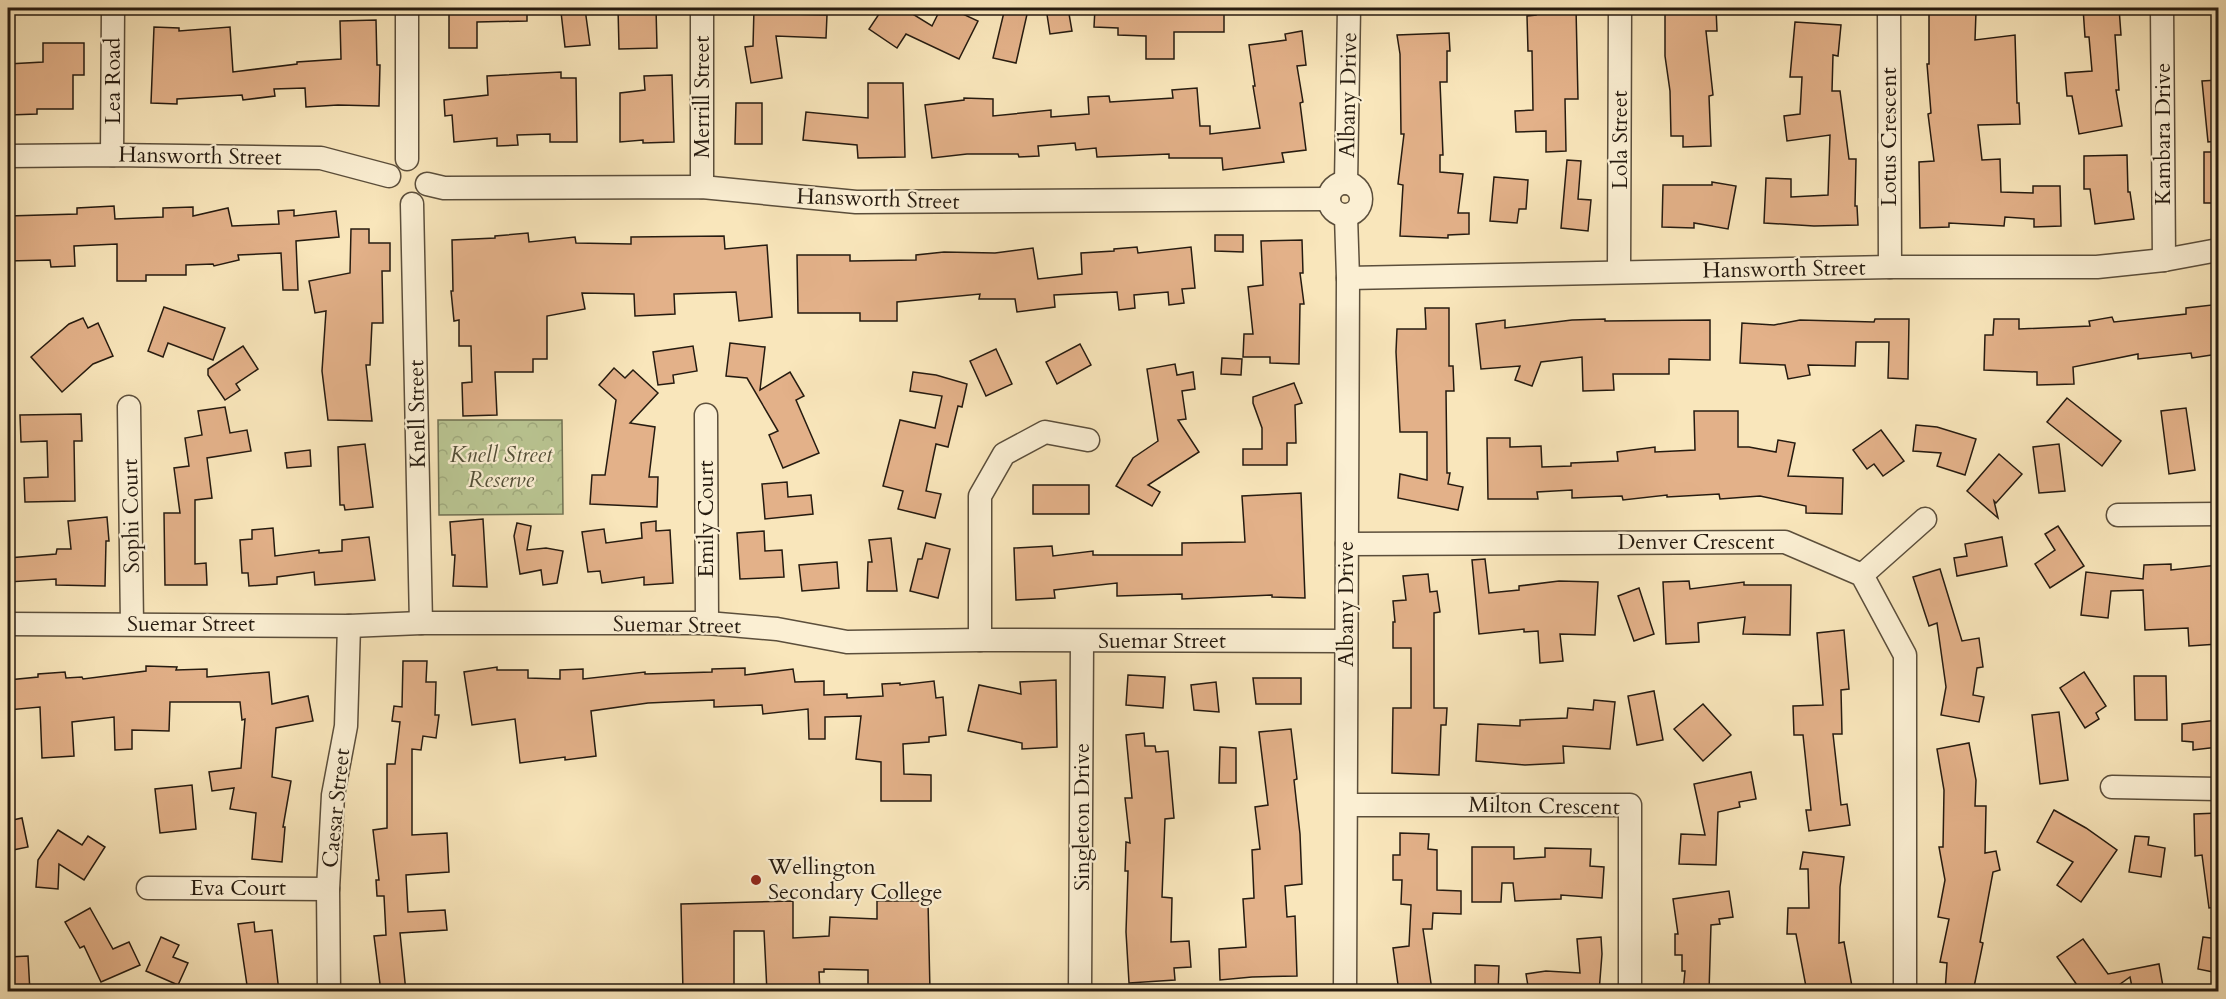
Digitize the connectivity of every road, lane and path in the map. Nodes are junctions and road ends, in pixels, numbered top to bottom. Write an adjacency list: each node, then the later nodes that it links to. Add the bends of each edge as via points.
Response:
1 (113, 8): 8 (street, Lea Road)
2 (407, 8): 10 (street)
3 (702, 8): 14 (street, Merrill Street)
4 (1349, 8): 12 (street, Albany Drive)
5 (1620, 8): 21 (street, Lola Street)
6 (1889, 8): 20 (street, Lotus Crescent)
7 (2162, 8): 19 (street, Kambara Drive)
8 (112, 155): 9 (street, Hansworth Street); 11 (street, Hansworth Street, via 321,158)
9 (8, 156)
10 (407, 159): 11 (street, via 395,161); 13 (street, via 423,171)
11 (389, 176): 16 (street, via 390,188)
12 (1347, 183): 15 (street, via 1336,185); 17 (street, via 1360,192 1362,202 1356,212)
13 (428, 184): 14 (street, Hansworth Street, via 444,188); 16 (street, via 425,198)
14 (702, 187): 15 (street, Hansworth Street, via 856,202)
15 (1329, 199): 17 (street, via 1335,213)
16 (412, 204): 31 (street, Knell Street)
17 (1346, 216): 22 (street, Albany Drive)
18 (2218, 250): 19 (street, Hansworth Street)
19 (2164, 260): 20 (street, Hansworth Street, via 2097,267)
20 (1890, 267): 21 (street, Hansworth Street)
21 (1619, 272): 22 (street, Hansworth Street)
22 (1348, 278): 29 (street, Albany Drive)
23 (129, 407): 34 (street, Sophi Court)
24 (706, 415): 32 (street, Emily Court)
25 (1088, 440): 36 (street, via 1045,432 1004,454 980,496)
26 (2218, 514): 27 (street)
27 (2118, 515)
28 (1925, 519): 30 (street)
29 (1347, 544): 30 (street, Denver Crescent, via 1785,542); 37 (street, Albany Drive)
30 (1862, 575): 48 (street, via 1905,655)
31 (421, 623): 32 (street, Suemar Street); 35 (street, Suemar Street)
32 (707, 623): 36 (street, Suemar Street, via 777,629 847,642)
33 (8, 624): 34 (street, Suemar Street)
34 (132, 624): 35 (street, Suemar Street)
35 (349, 626): 43 (street, Caesar Street, via 346,726 333,795)
36 (980, 640): 38 (street, Suemar Street)
37 (1346, 641): 38 (street, Suemar Street); 41 (street, Albany Drive)
38 (1082, 642): 45 (street, Singleton Drive)
39 (2112, 787): 40 (street)
40 (2218, 789)
41 (1347, 805): 46 (street, Albany Drive); 47 (street, Milton Crescent, via 1630,805)
42 (148, 888): 43 (street, Eva Court)
43 (328, 889): 44 (street, Caesar Street)
44 (329, 992)
45 (1080, 992)
46 (1345, 992)
47 (1630, 992)
48 (1905, 992)

